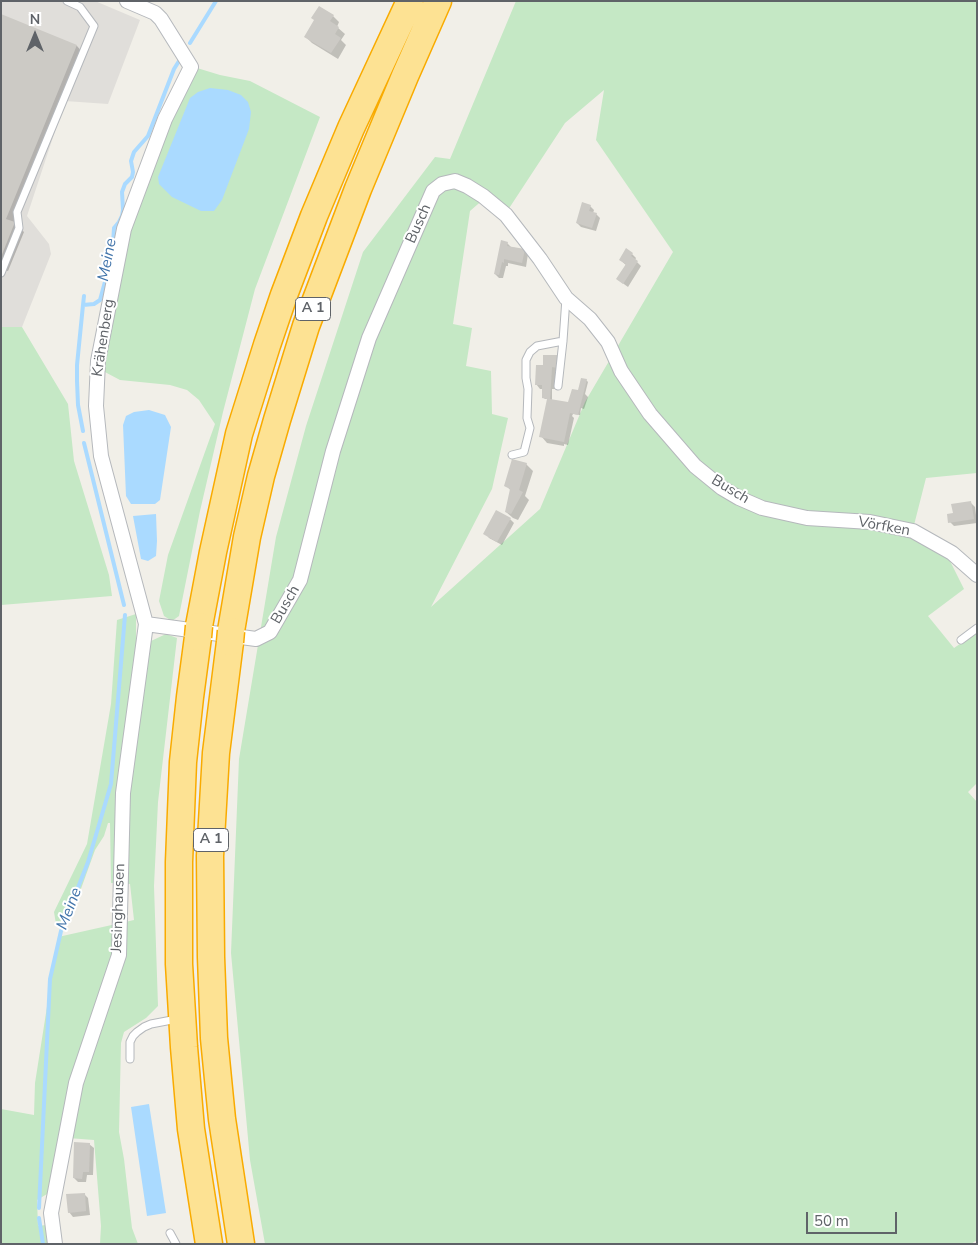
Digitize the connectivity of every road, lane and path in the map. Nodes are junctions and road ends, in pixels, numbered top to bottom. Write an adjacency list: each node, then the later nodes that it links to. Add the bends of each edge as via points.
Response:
1 (67, 1): 5 (lane, via 80,7 94,26 17,212 19,228)
2 (127, 1): 12 (street, Krähenberg, via 161,19 192,67 165,119 124,229 98,361 96,406 101,456)
3 (410, 1): 15 (highway, A 1, via 351,128 284,295 239,434 222,505 199,632 183,762 179,964)
4 (438, 1): 21 (highway, A 1, via 358,188 306,326 277,420 247,537 230,636 216,753 210,856 210,958 221,1111)
5 (1, 273)
6 (566, 298): 7 (lane); 10 (street, Busch, via 590,319 608,342 621,371 650,414 695,466 739,498 762,508); 12 (street, Busch, via 506,215 467,186 454,182 442,184 433,191 369,338 333,451 300,580 270,632 256,639)
7 (563, 340): 8 (lane); 9 (lane, via 536,346 526,360 530,428 524,452)
8 (558, 386)
9 (512, 454)
10 (807, 518): 11 (street, Vörfken, via 870,522 913,531 952,553)
11 (977, 575)
12 (146, 624): 18 (street, Jesinghausen, via 122,793 119,955 76,1083 51,1213)
13 (977, 628): 14 (lane)
14 (961, 640)
15 (182, 1018): 16 (lane, via 144,1027 130,1042); 20 (highway, A 1, via 191,1128)
16 (130, 1059)
17 (170, 1233): 19 (lane)
18 (55, 1244)
19 (176, 1244)
20 (209, 1244)
21 (241, 1244)

